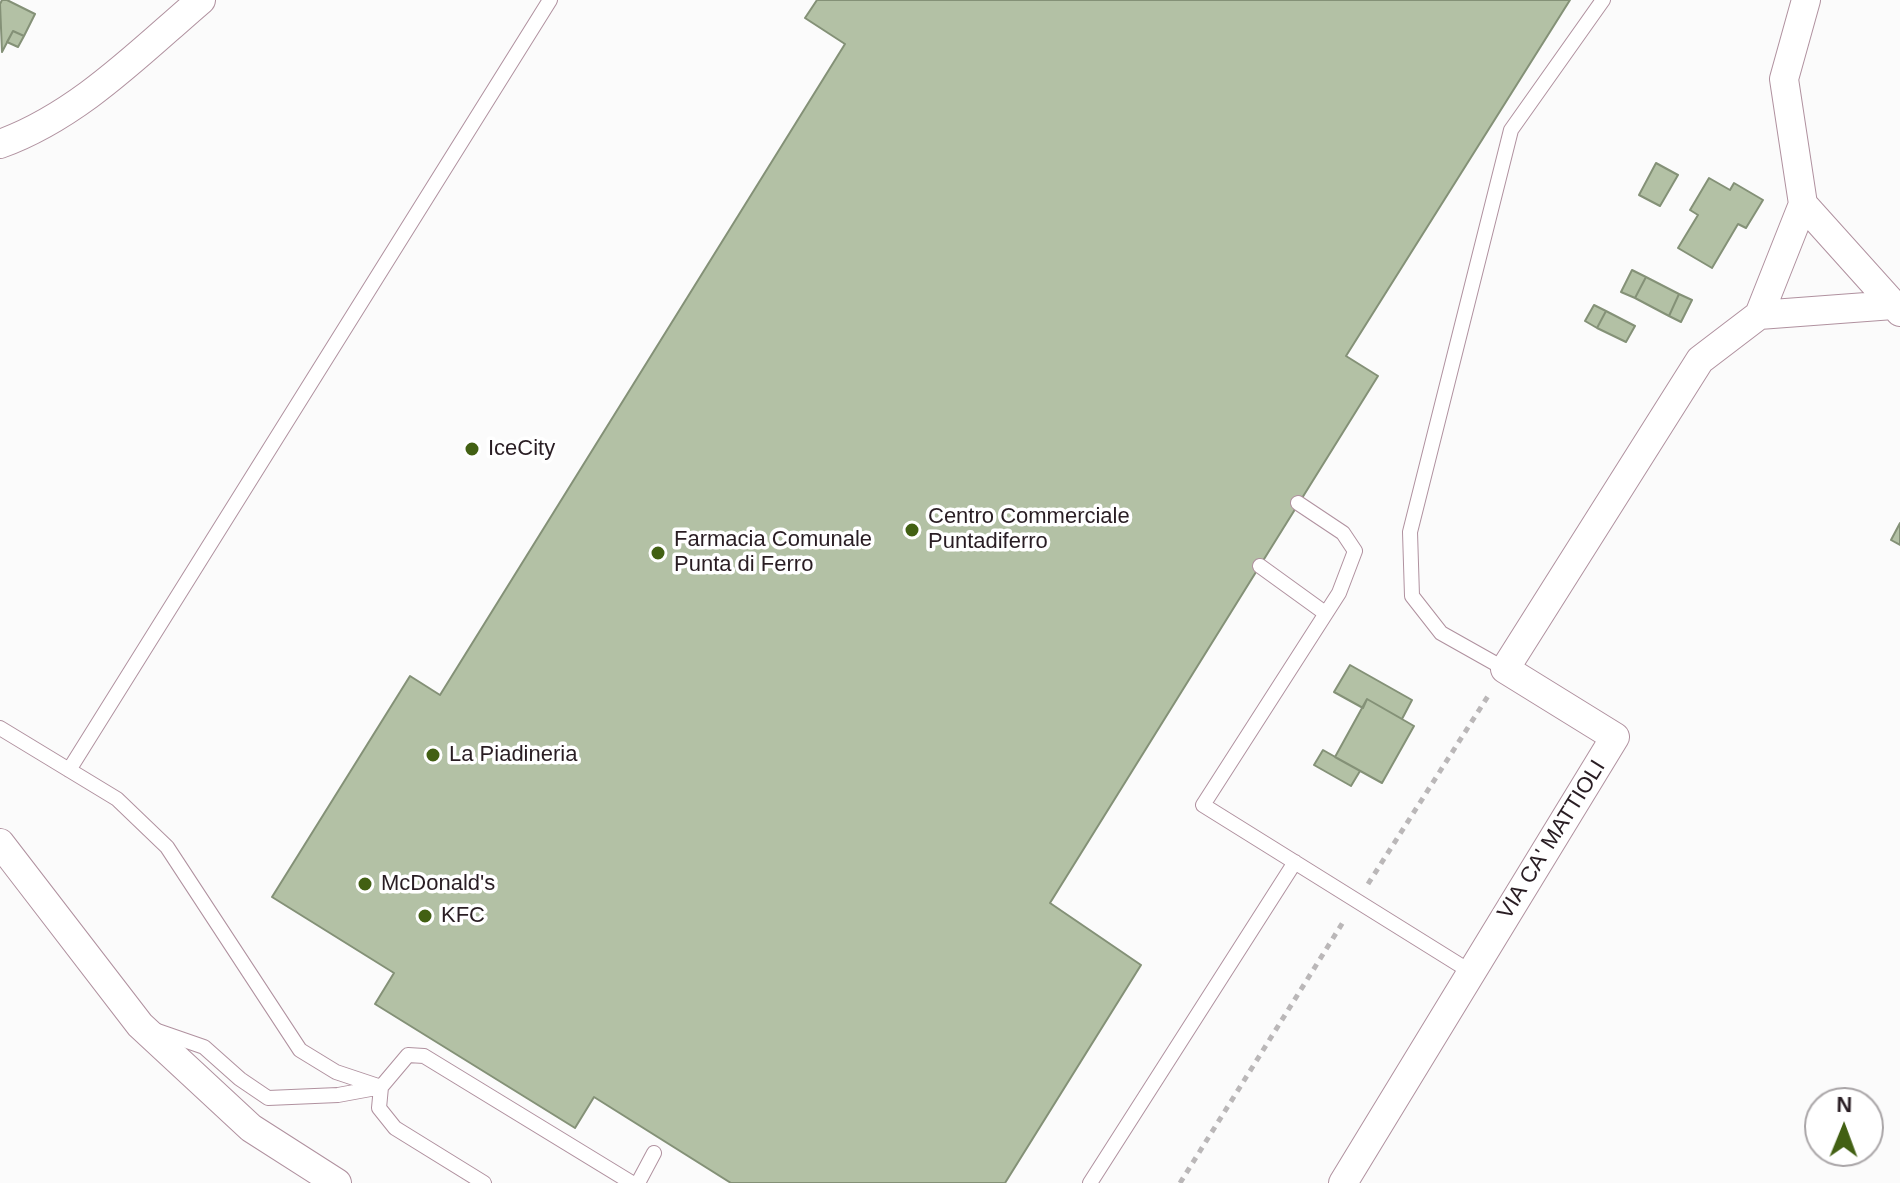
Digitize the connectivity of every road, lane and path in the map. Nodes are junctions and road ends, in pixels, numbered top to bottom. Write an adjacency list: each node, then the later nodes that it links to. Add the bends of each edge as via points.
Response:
1 (201, 0): 5 (street, via 60,114)
2 (550, 0): 14 (lane)
3 (1603, 0): 12 (lane, via 1511,130 1410,532 1412,596 1441,633)
4 (1806, 0): 6 (street, via 1784,79)
5 (0, 144)
6 (1803, 204): 7 (street); 8 (street)
7 (1896, 308): 8 (street)
8 (1759, 315): 12 (street, via 1700,360)
9 (1298, 503): 11 (lane, via 1343,533 1355,551)
10 (1260, 566): 11 (lane)
11 (1325, 613): 16 (lane, via 1203,805)
12 (1505, 669): 17 (path); 18 (street, VIA CA' MATTIOLI, via 1615,737)
13 (0, 728): 14 (lane)
14 (69, 770): 20 (lane, via 117,799 167,847 300,1050 336,1072)
15 (0, 843): 19 (street)
16 (1295, 862): 17 (lane); 25 (lane)
17 (1357, 901): 18 (lane); 26 (path)
18 (1471, 972): 27 (street, VIA CA' MATTIOLI)
19 (140, 1025): 20 (lane, via 204,1047 268,1098); 22 (street, via 251,1128)
20 (381, 1087): 23 (lane, via 379,1108 395,1128); 24 (lane, via 408,1055 424,1056)
21 (654, 1153): 24 (lane)
22 (337, 1183)
23 (484, 1183)
24 (635, 1183)
25 (1090, 1183)
26 (1180, 1183)
27 (1343, 1183)

